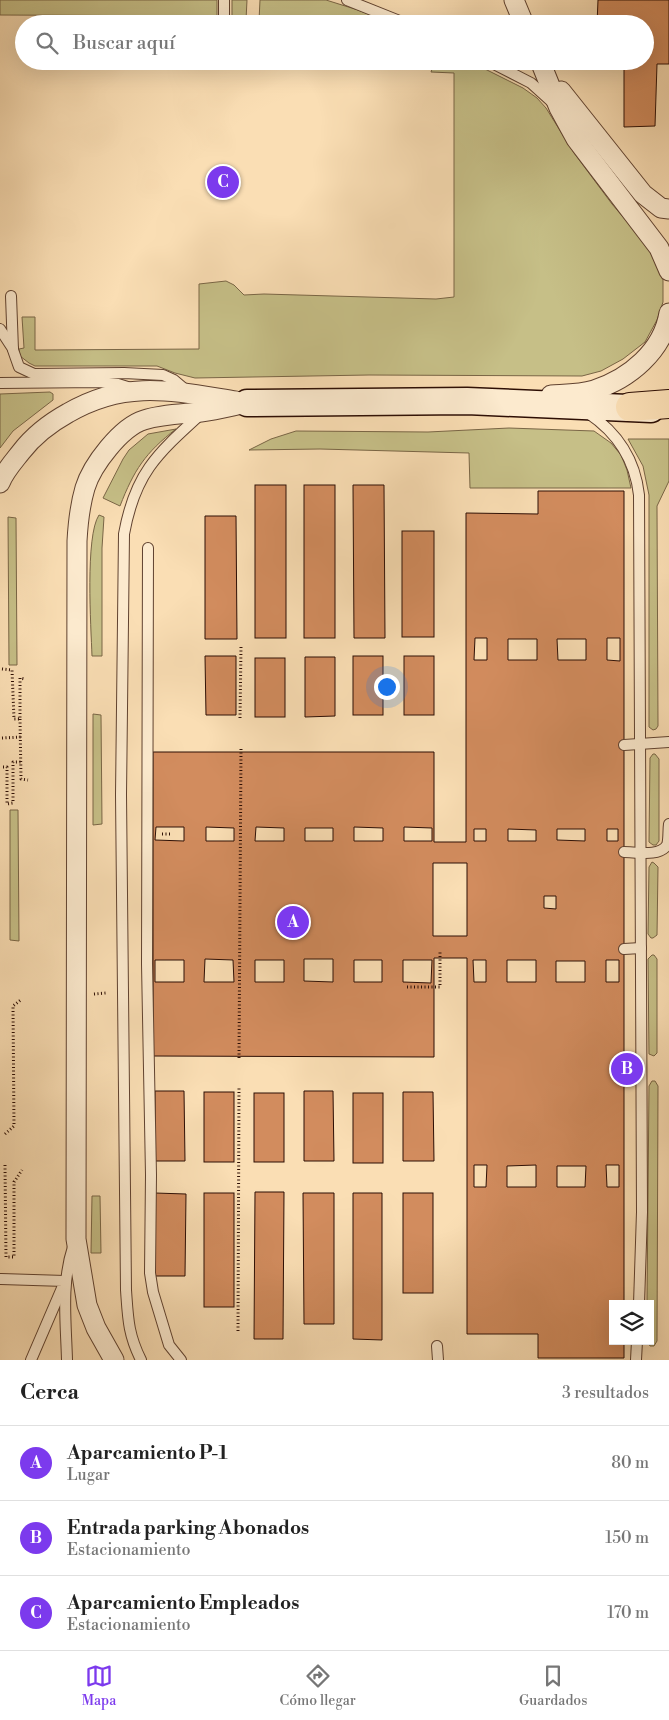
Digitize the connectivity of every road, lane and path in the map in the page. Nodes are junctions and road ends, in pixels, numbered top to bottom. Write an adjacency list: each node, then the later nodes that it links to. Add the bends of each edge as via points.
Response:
1 (224, 0): 4 (lane)
2 (347, 0): 5 (lane)
3 (514, 0): 6 (street)
4 (224, 15)
5 (384, 15)
6 (520, 15)
7 (506, 70): 10 (lane, via 531,83)
8 (544, 70): 10 (street)
9 (546, 70): 12 (street, via 609,154 644,194 661,208)
10 (559, 108): 11 (street, via 576,139)
11 (612, 187): 13 (street, via 637,204); 14 (street, via 659,248)
12 (669, 209)
13 (669, 240)
14 (669, 271)
15 (11, 296): 18 (lane)
16 (669, 313): 22 (street, via 654,350 619,380 592,390)
17 (0, 329): 18 (lane)
18 (13, 350): 21 (lane, via 19,367 34,374 163,375)
19 (0, 383): 20 (lane, via 99,382)
20 (137, 390): 21 (street); 29 (street, via 96,399 58,418 29,441)
21 (192, 394): 23 (street)
22 (467, 401): 23 (street); 25 (street)
23 (247, 403): 28 (street)
24 (669, 404): 26 (highway)
25 (574, 405): 26 (street); 39 (lane, via 598,419 609,430 627,454 638,481)
26 (630, 407): 27 (street)
27 (669, 411)
28 (204, 412): 62 (street, via 167,415 132,426 117,438 95,469 79,511); 72 (lane, via 167,444 148,466 134,494 124,534 121,795 126,1290 132,1342)
29 (0, 483)
30 (148, 548): 73 (lane, via 150,1273 169,1345)
31 (241, 646): 34 (path)
32 (2, 669): 35 (path, via 12,670 14,719)
33 (25, 679): 35 (path, via 20,678)
34 (240, 718)
35 (20, 719): 36 (path)
36 (20, 737): 37 (path); 42 (path)
37 (2, 738)
38 (669, 742): 39 (lane)
39 (640, 744): 40 (lane); 47 (lane)
40 (624, 745)
41 (241, 749): 55 (path)
42 (21, 762): 43 (path, via 13,762 13,804 6,804 7,767); 44 (path, via 21,780)
43 (3, 766)
44 (28, 780)
45 (669, 824): 47 (lane, via 668,844 662,851)
46 (624, 852): 47 (lane)
47 (641, 852): 48 (lane)
48 (641, 948): 49 (lane); 57 (lane)
49 (624, 949)
50 (440, 951): 51 (path, via 440,987)
51 (407, 986)
52 (106, 993): 53 (path)
53 (94, 994)
54 (22, 999): 59 (path, via 13,1006 14,1126)
55 (239, 1058)
56 (627, 1069): 57 (lane)
57 (641, 1069): 65 (lane, via 642,1212)
58 (239, 1086): 66 (path)
59 (4, 1134)
60 (5, 1165): 61 (path, via 6,1257 14,1257 14,1182)
61 (22, 1170)
62 (76, 1239): 64 (lane); 71 (street, via 87,1304)
63 (1, 1280): 64 (lane)
64 (65, 1281): 69 (lane); 70 (lane)
65 (638, 1300)
66 (238, 1331)
67 (637, 1345): 75 (lane)
68 (438, 1346): 74 (lane)
69 (31, 1360)
70 (67, 1360)
71 (114, 1360)
72 (141, 1360)
73 (181, 1360)
74 (438, 1360)
75 (636, 1360)

